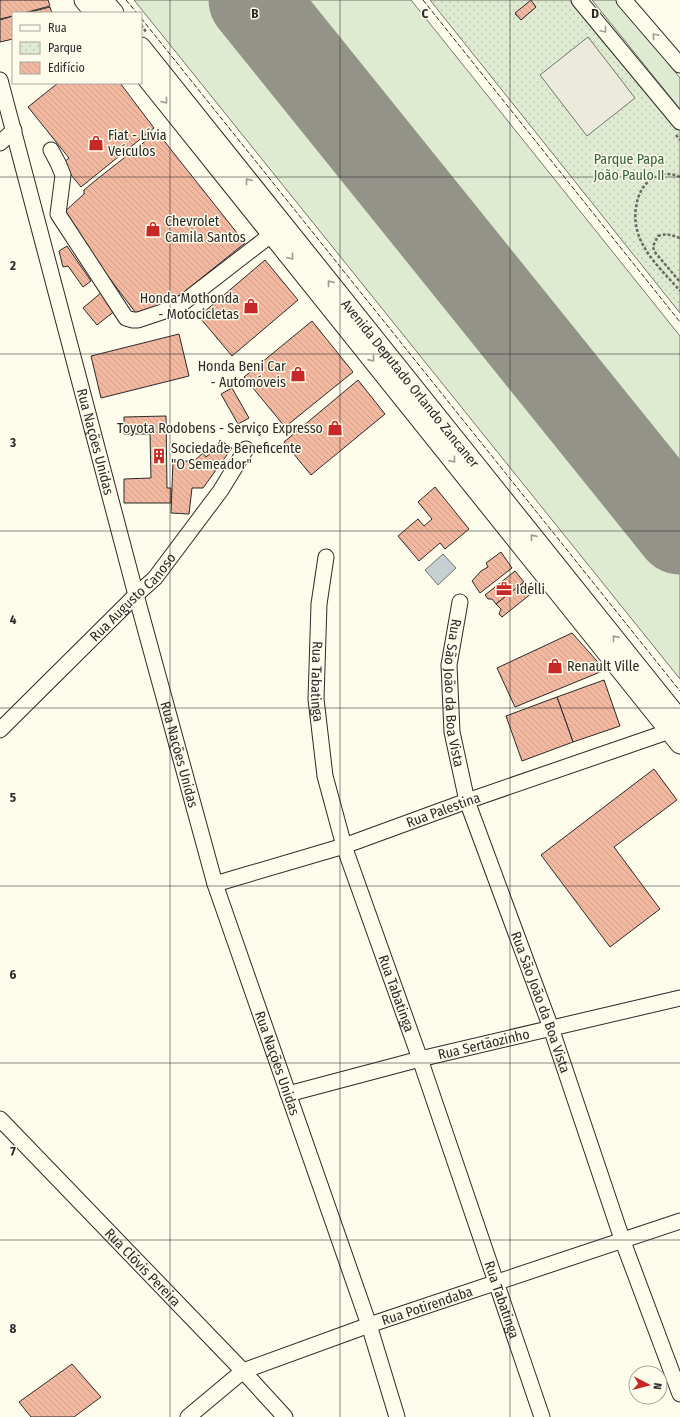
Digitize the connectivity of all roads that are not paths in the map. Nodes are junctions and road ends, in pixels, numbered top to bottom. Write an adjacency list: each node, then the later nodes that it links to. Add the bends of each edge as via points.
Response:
1 (84, 0): 5 (main road)
2 (103, 0): 6 (main road)
3 (579, 0): 11 (street, one-way to 11)
4 (624, 0): 8 (street, one-way to 4)
5 (94, 12)
6 (113, 12)
7 (142, 48): 20 (main road, Avenida Deputado Orlando Zancaner, one-way to 7)
8 (680, 65)
9 (142, 72): 15 (main road, Avenida Deputado Orlando Zancaner, one-way to 15)
10 (0, 80): 12 (street, Rua Nações Unidas)
11 (680, 122)
12 (14, 130): 13 (street); 18 (street, Rua Nações Unidas)
13 (0, 143)
14 (51, 150): 15 (street, via 62,176 58,214 129,320 135,321 184,302)
15 (272, 234): 20 (main road, Avenida Deputado Orlando Zancaner, one-way to 20)
16 (246, 449): 18 (street, Rua Augusto Canoso, via 221,490 155,578)
17 (326, 558): 24 (street, Rua Tabatinga, via 319,604 316,699 325,776)
18 (136, 596): 21 (street, Rua Augusto Canoso); 25 (street, Rua Nações Unidas)
19 (460, 602): 23 (street, Rua São João da Boa Vista, via 449,665 452,732)
20 (651, 695): 22 (main road, Avenida Deputado Orlando Zancaner)
21 (0, 730)
22 (677, 730): 23 (street, Rua Palestina)
23 (467, 801): 24 (street, Rua Palestina); 27 (street, Rua São João da Boa Vista)
24 (344, 846): 25 (street, Rua Palestina); 28 (street, Rua Tabatinga)
25 (215, 884): 29 (street, Rua Nações Unidas)
26 (680, 998): 27 (street, Rua Sertãozinho)
27 (551, 1028): 28 (street, Rua Sertãozinho); 32 (street, Rua São João da Boa Vista)
28 (420, 1059): 29 (street, Rua Sertãozinho); 33 (street, Rua Tabatinga)
29 (288, 1094): 34 (street, Rua Nações Unidas)
30 (0, 1119): 35 (street, Rua Clóvis Pereira)
31 (680, 1221): 32 (street, Rua Potirendaba)
32 (622, 1240): 33 (street, Rua Potirendaba); 36 (street, Rua São João da Boa Vista)
33 (496, 1281): 34 (street, Rua Potirendaba); 40 (street, Rua Tabatinga)
34 (369, 1325): 35 (street, Rua Potirendaba); 39 (street, Rua Nações Unidas)
35 (243, 1371): 37 (street, Rua Potirendaba); 38 (street, Rua Clóvis Pereira)
36 (680, 1394)
37 (188, 1417)
38 (285, 1417)
39 (397, 1417)
40 (542, 1417)

